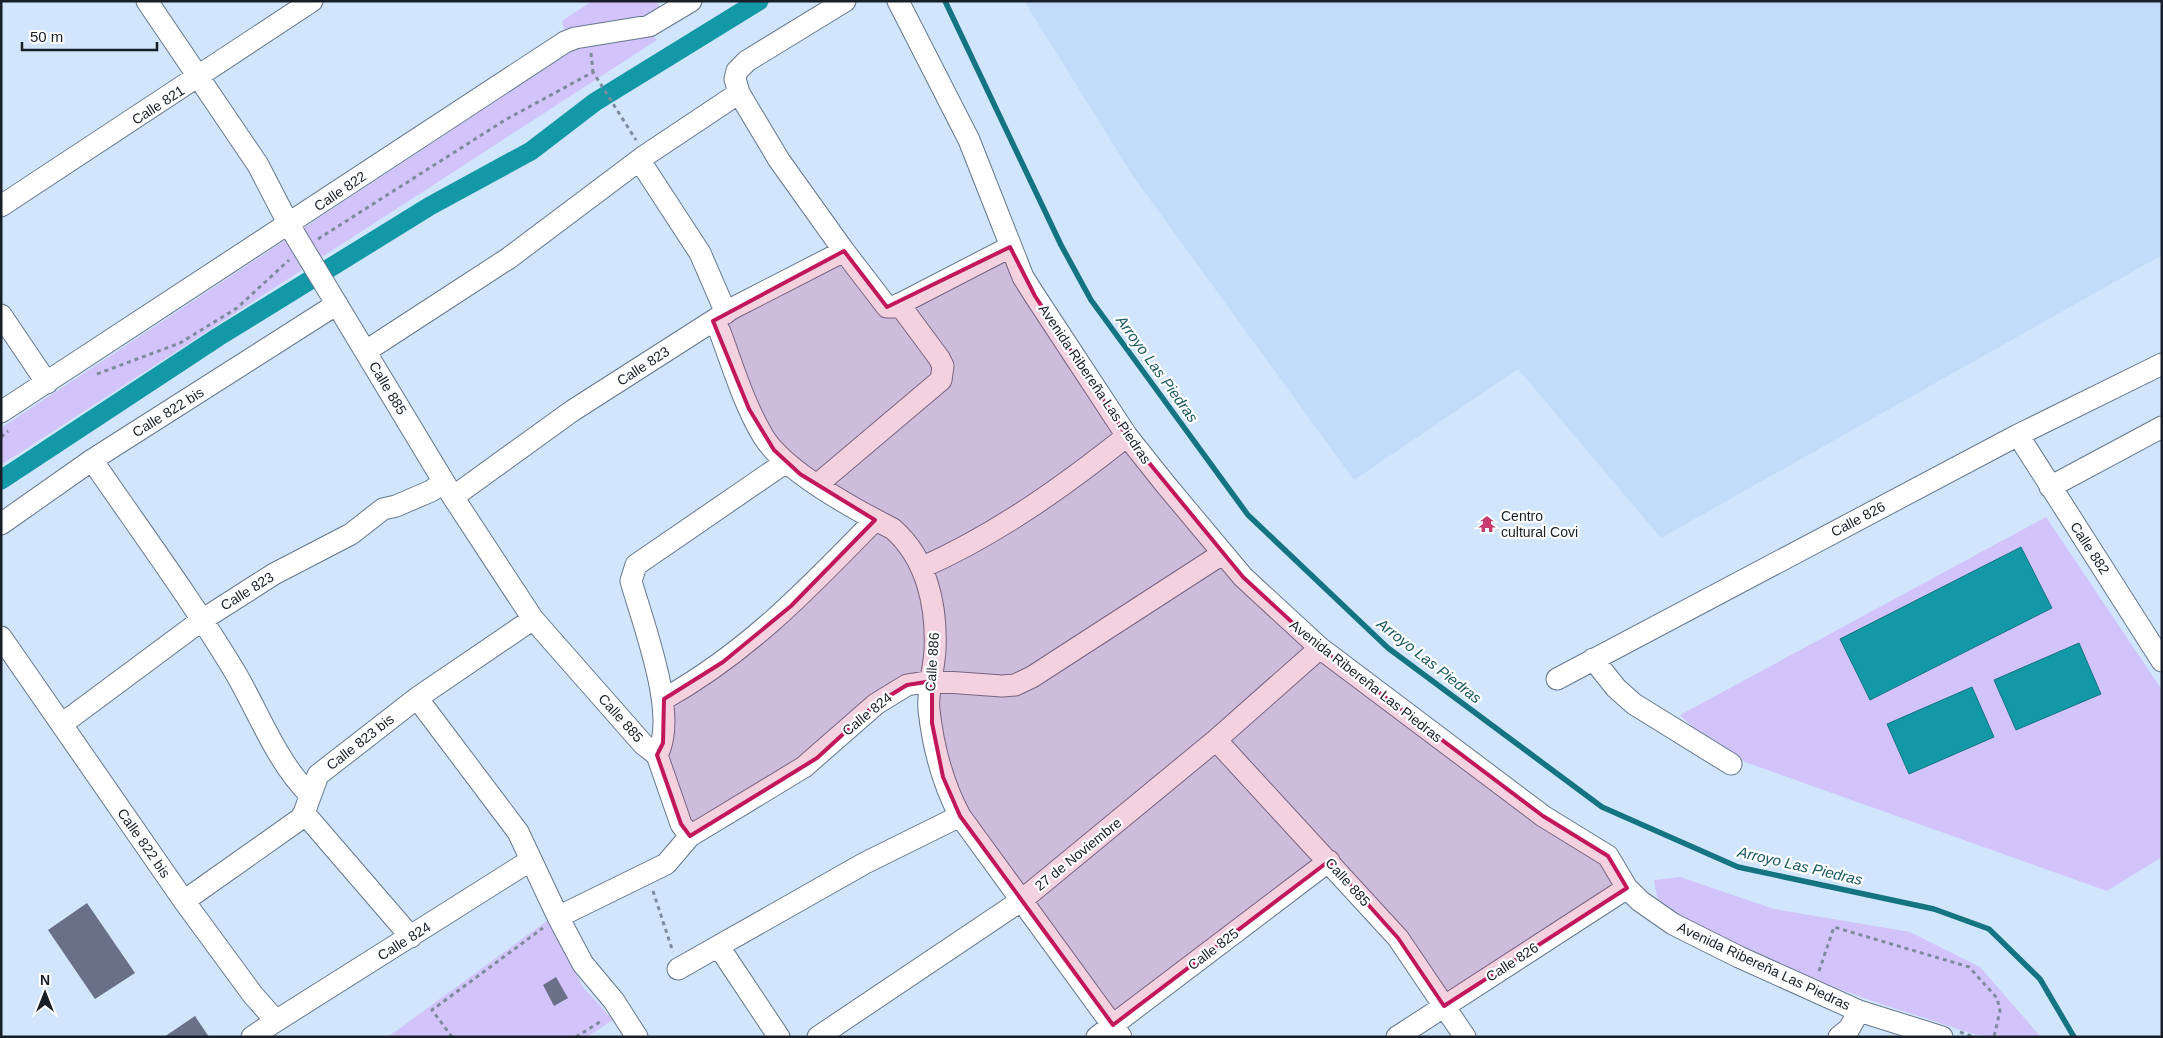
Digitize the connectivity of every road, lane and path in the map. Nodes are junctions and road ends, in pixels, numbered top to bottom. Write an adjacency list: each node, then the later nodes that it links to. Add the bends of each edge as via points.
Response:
1 (147, 1): 7 (street, Calle 885)
2 (312, 1): 7 (street, Calle 821)
3 (845, 1): 8 (street, via 747,61 736,71)
4 (898, 1): 12 (street, Avenida Ribereña Las Piedras, via 960,120)
5 (677, 5): 11 (street, Calle 822, via 649,26 565,42)
6 (596, 76): 9 (path)
7 (198, 79): 10 (street, Calle 821); 11 (street, Calle 885, via 258,165)
8 (739, 93): 9 (street); 13 (street, via 780,160)
9 (643, 158): 17 (street, Calle 886, via 700,253); 18 (street, via 509,258)
10 (1, 206)
11 (290, 224): 14 (street, Calle 885); 20 (street, Calle 822)
12 (1010, 247): 15 (street); 24 (street, Avenida Ribereña Las Piedras, via 1034,296)
13 (844, 251): 15 (street, via 882,303 887,307); 17 (street, Calle 823)
14 (333, 298): 18 (street, Calle 885); 25 (street, Calle 822 bis)
15 (899, 304): 27 (street, via 939,358 943,366 941,380)
16 (1, 315): 20 (street)
17 (720, 317): 26 (street, Calle 886, via 720,332 758,428); 29 (street, Calle 823)
18 (366, 351): 29 (street, Calle 885)
19 (2162, 364): 23 (street, Calle 826)
20 (47, 383): 21 (street, Calle 822)
21 (1, 412)
22 (2162, 427): 28 (street)
23 (2018, 435): 28 (street, Calle 882); 38 (street, Calle 826)
24 (1127, 436): 32 (street, Avenida Ribereña Las Piedras); 33 (street, via 1074,478 988,535)
25 (92, 460): 31 (street, Calle 822 bis); 35 (street)
26 (786, 462): 27 (street, Calle 886); 43 (street, via 636,565 631,581)
27 (818, 484): 30 (street, Calle 886)
28 (2050, 487): 39 (street, Calle 882)
29 (449, 490): 34 (street, Calle 885); 35 (street, Calle 823, via 424,494 383,509 351,534 274,574)
30 (876, 520): 33 (street, Calle 886, via 901,536); 43 (street, via 791,606 723,662)
31 (1, 524)
32 (1222, 554): 37 (street, Avenida Ribereña Las Piedras, via 1267,601); 41 (street, Calle 824, via 1015,685)
33 (923, 567): 41 (street, Calle 886, via 934,621)
34 (533, 619): 42 (street, Calle 823 bis); 46 (street, Calle 885, via 643,744)
35 (202, 620): 44 (street, Calle 823); 48 (street)
36 (1, 637): 44 (street, Calle 822 bis)
37 (1320, 648): 45 (street, 27 de Noviembre); 54 (street, Avenida Ribereña Las Piedras, via 1543,816 1608,856)
38 (1594, 659): 40 (street, Calle 826); 47 (street, via 1616,688 1634,704)
39 (2162, 661)
40 (1557, 679)
41 (932, 681): 49 (street, Calle 886, via 929,709 943,777); 50 (street, Calle 824, via 907,685 876,704 817,758)
42 (417, 698): 48 (street, Calle 823 bis, via 318,775); 51 (street, via 518,832)
43 (664, 699): 46 (street, via 663,743)
44 (62, 724): 56 (street, Calle 822 bis)
45 (1216, 740): 52 (street, Calle 885); 55 (street, 27 de Noviembre)
46 (657, 755): 50 (street, via 681,824)
47 (1731, 764)
48 (307, 804): 56 (street, Calle 823 bis, via 300,819); 58 (street)
49 (960, 816): 55 (street, Calle 886); 59 (street, via 864,863)
50 (690, 836): 53 (street, Calle 824, via 666,864)
51 (531, 860): 57 (street); 58 (street, Calle 824)
52 (1329, 861): 62 (street, Calle 885, via 1398,938); 66 (street, Calle 825)
53 (648, 873): 57 (street, Calle 824); 60 (path)
54 (1627, 888): 62 (street, Calle 826); 63 (street, Avenida Ribereña Las Piedras, via 1673,924)
55 (1022, 900): 66 (street, Calle 886); 71 (street, 27 de Noviembre)
56 (184, 901): 64 (street, Calle 822 bis)
57 (558, 917): 65 (street, via 583,964); 68 (path, via 432,1010)
58 (410, 937): 64 (street, Calle 824)
59 (719, 947): 60 (street); 70 (street)
60 (678, 969)
61 (1817, 977): 76 (path, via 1834,927 1969,967 1997,998 2000,1011)
62 (1444, 1006): 72 (street, Calle 826); 73 (street, Calle 885)
63 (1860, 1011): 74 (street); 75 (street, Avenida Ribereña Las Piedras)
64 (276, 1021): 67 (street)
65 (628, 1022): 69 (path)
66 (1111, 1033)
67 (252, 1037)
68 (452, 1037)
69 (576, 1037)
70 (779, 1037)
71 (818, 1037)
72 (1397, 1037)
73 (1465, 1037)
74 (1840, 1037)
75 (1942, 1037)
76 (1994, 1037)

